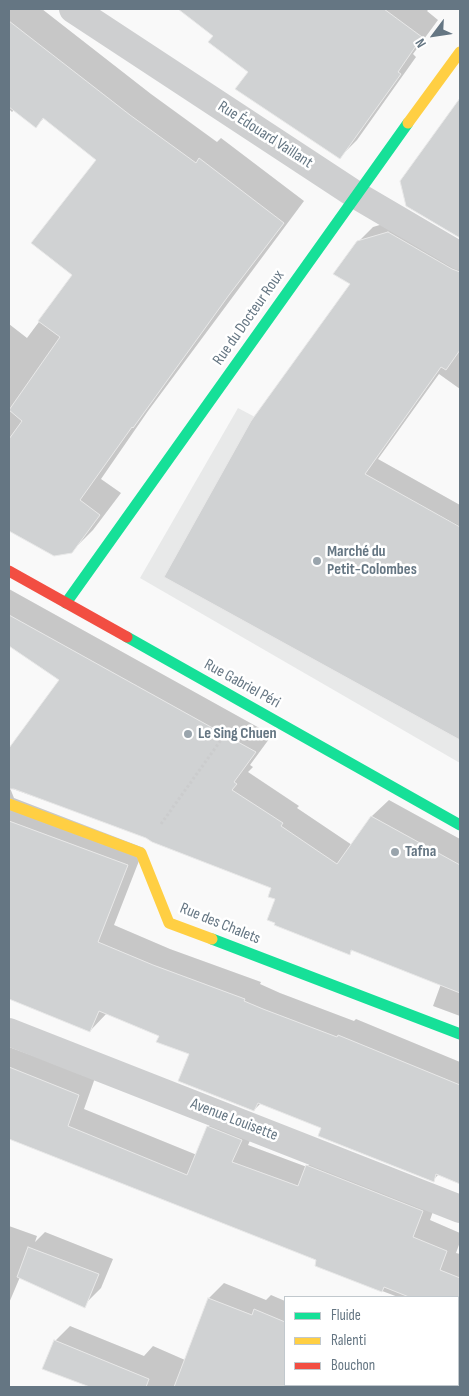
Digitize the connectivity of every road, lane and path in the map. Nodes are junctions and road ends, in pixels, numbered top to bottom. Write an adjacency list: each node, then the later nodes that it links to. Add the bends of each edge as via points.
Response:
1 (73, 9): 3 (street, Rue Édouard Vaillant)
2 (460, 52): 3 (street, Rue du Docteur Roux)
3 (356, 195): 4 (street, Rue Édouard Vaillant); 6 (street, Rue du Docteur Roux)
4 (460, 256)
5 (9, 571): 6 (street, Rue Gabriel Péri)
6 (66, 603): 9 (street, Rue Gabriel Péri)
7 (229, 728): 10 (path)
8 (9, 804): 10 (street)
9 (460, 825)
10 (141, 853): 12 (street, Rue des Chalets, via 169,923)
11 (9, 1032): 13 (street, Avenue Louisette)
12 (460, 1034)
13 (460, 1209)

